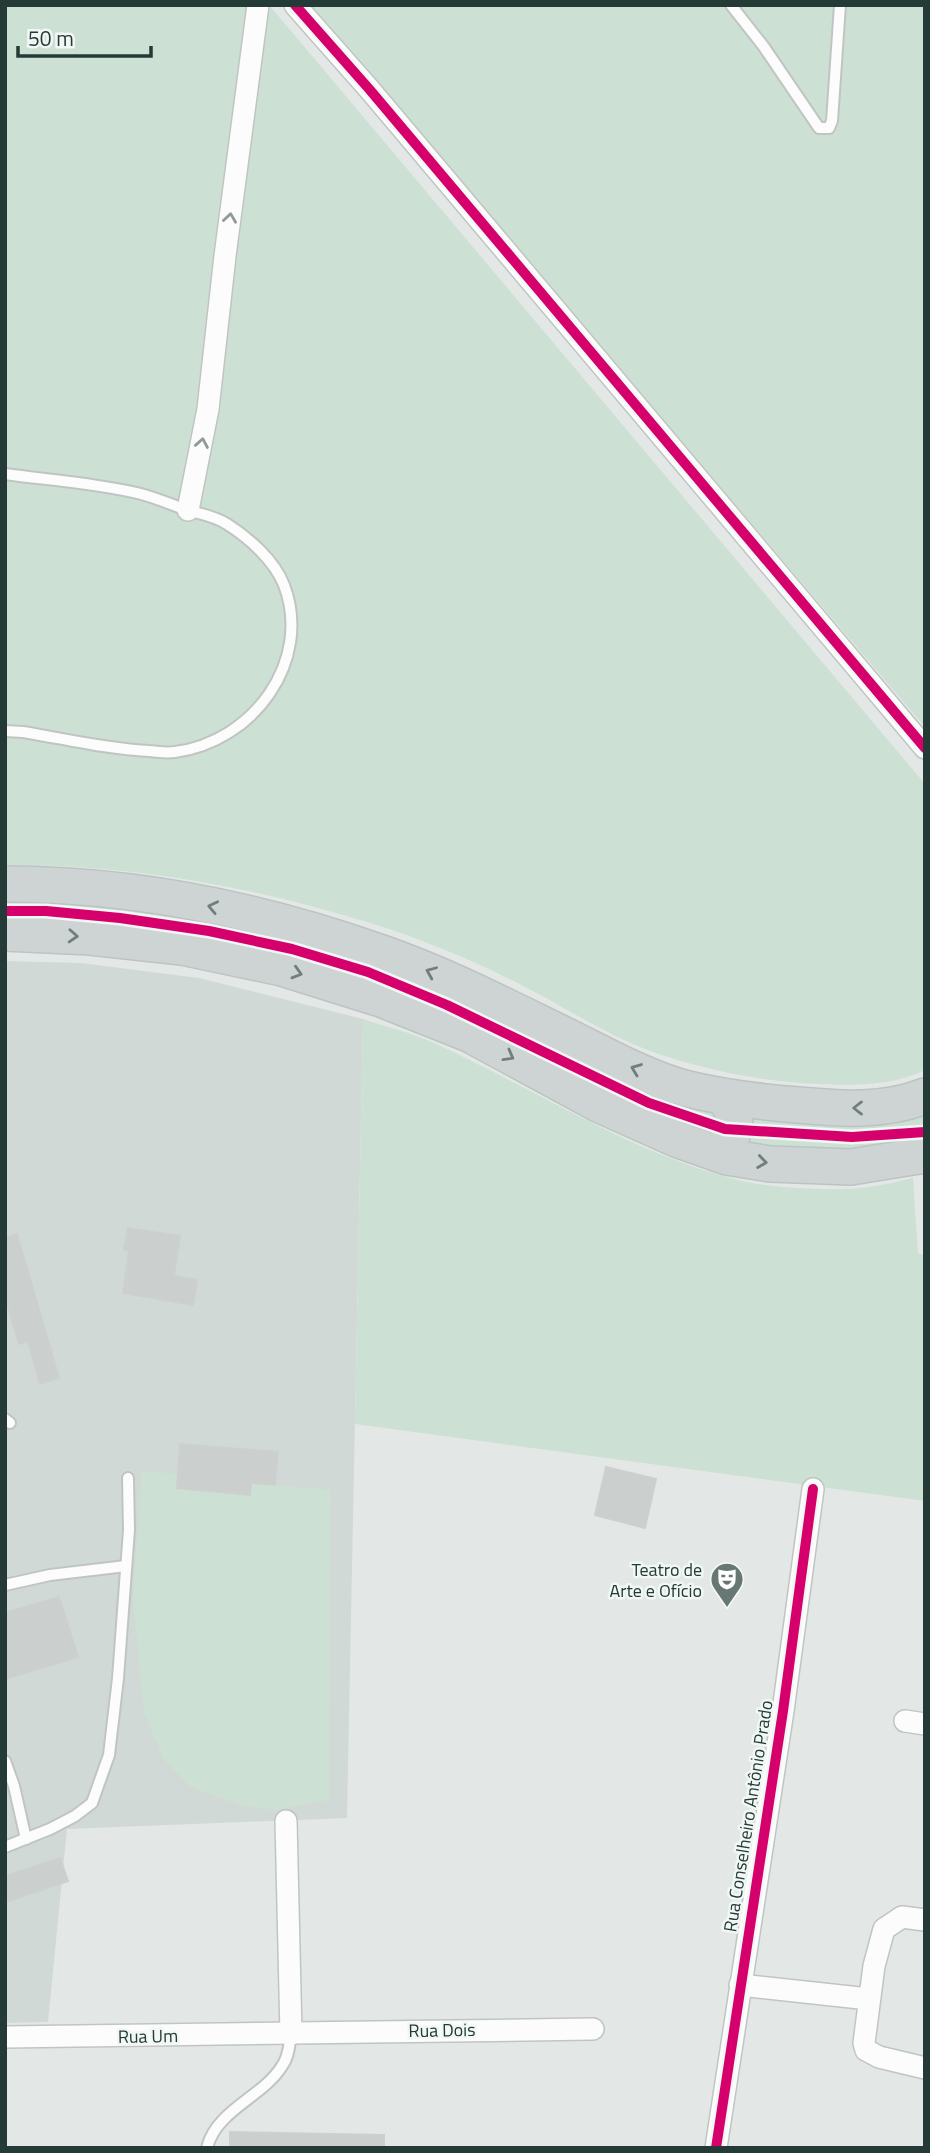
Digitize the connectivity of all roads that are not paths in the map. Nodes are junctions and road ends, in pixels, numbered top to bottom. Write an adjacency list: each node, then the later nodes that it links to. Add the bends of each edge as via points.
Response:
1 (258, 5): 6 (street, one-way to 1, via 208,409)
2 (295, 5): 8 (street)
3 (731, 5): 4 (lane, via 823,129 832,121)
4 (840, 5)
5 (5, 474): 6 (lane, via 138,493)
6 (188, 510): 7 (lane, via 214,517 245,538 284,585 290,646 284,670 268,698 252,716 223,735 175,752)
7 (5, 732)
8 (925, 748)
9 (5, 884): 12 (main road, one-way to 9, via 682,1087 610,1059 457,983 346,941 180,900 89,888)
10 (5, 933): 13 (main road, one-way to 13, via 182,947 282,968 381,999 469,1034 600,1105)
11 (925, 1096): 12 (main road, one-way to 12, via 890,1107 861,1108)
12 (724, 1097): 13 (main road, via 734,1112 735,1129)
13 (716, 1153): 14 (main road, one-way to 14, via 770,1164 851,1167)
14 (925, 1155)
15 (128, 1478): 17 (lane)
16 (813, 1489): 24 (street, Rua Conselheiro Antônio Prado)
17 (126, 1566): 18 (lane); 21 (lane, via 109,1755 92,1803)
18 (5, 1585)
19 (5, 1761): 21 (lane)
20 (286, 1821): 27 (street)
21 (26, 1839): 22 (lane)
22 (5, 1847)
23 (925, 1920): 25 (street, via 902,1917 884,1929)
24 (740, 1985): 25 (street); 31 (street, Rua Conselheiro Antônio Prado)
25 (869, 1999): 29 (street, via 866,2050)
26 (593, 2029): 27 (street, Rua Dois)
27 (291, 2034): 28 (street, Rua Um); 30 (lane, via 281,2069 232,2111)
28 (5, 2037)
29 (925, 2068)
30 (207, 2148)
31 (716, 2148)

